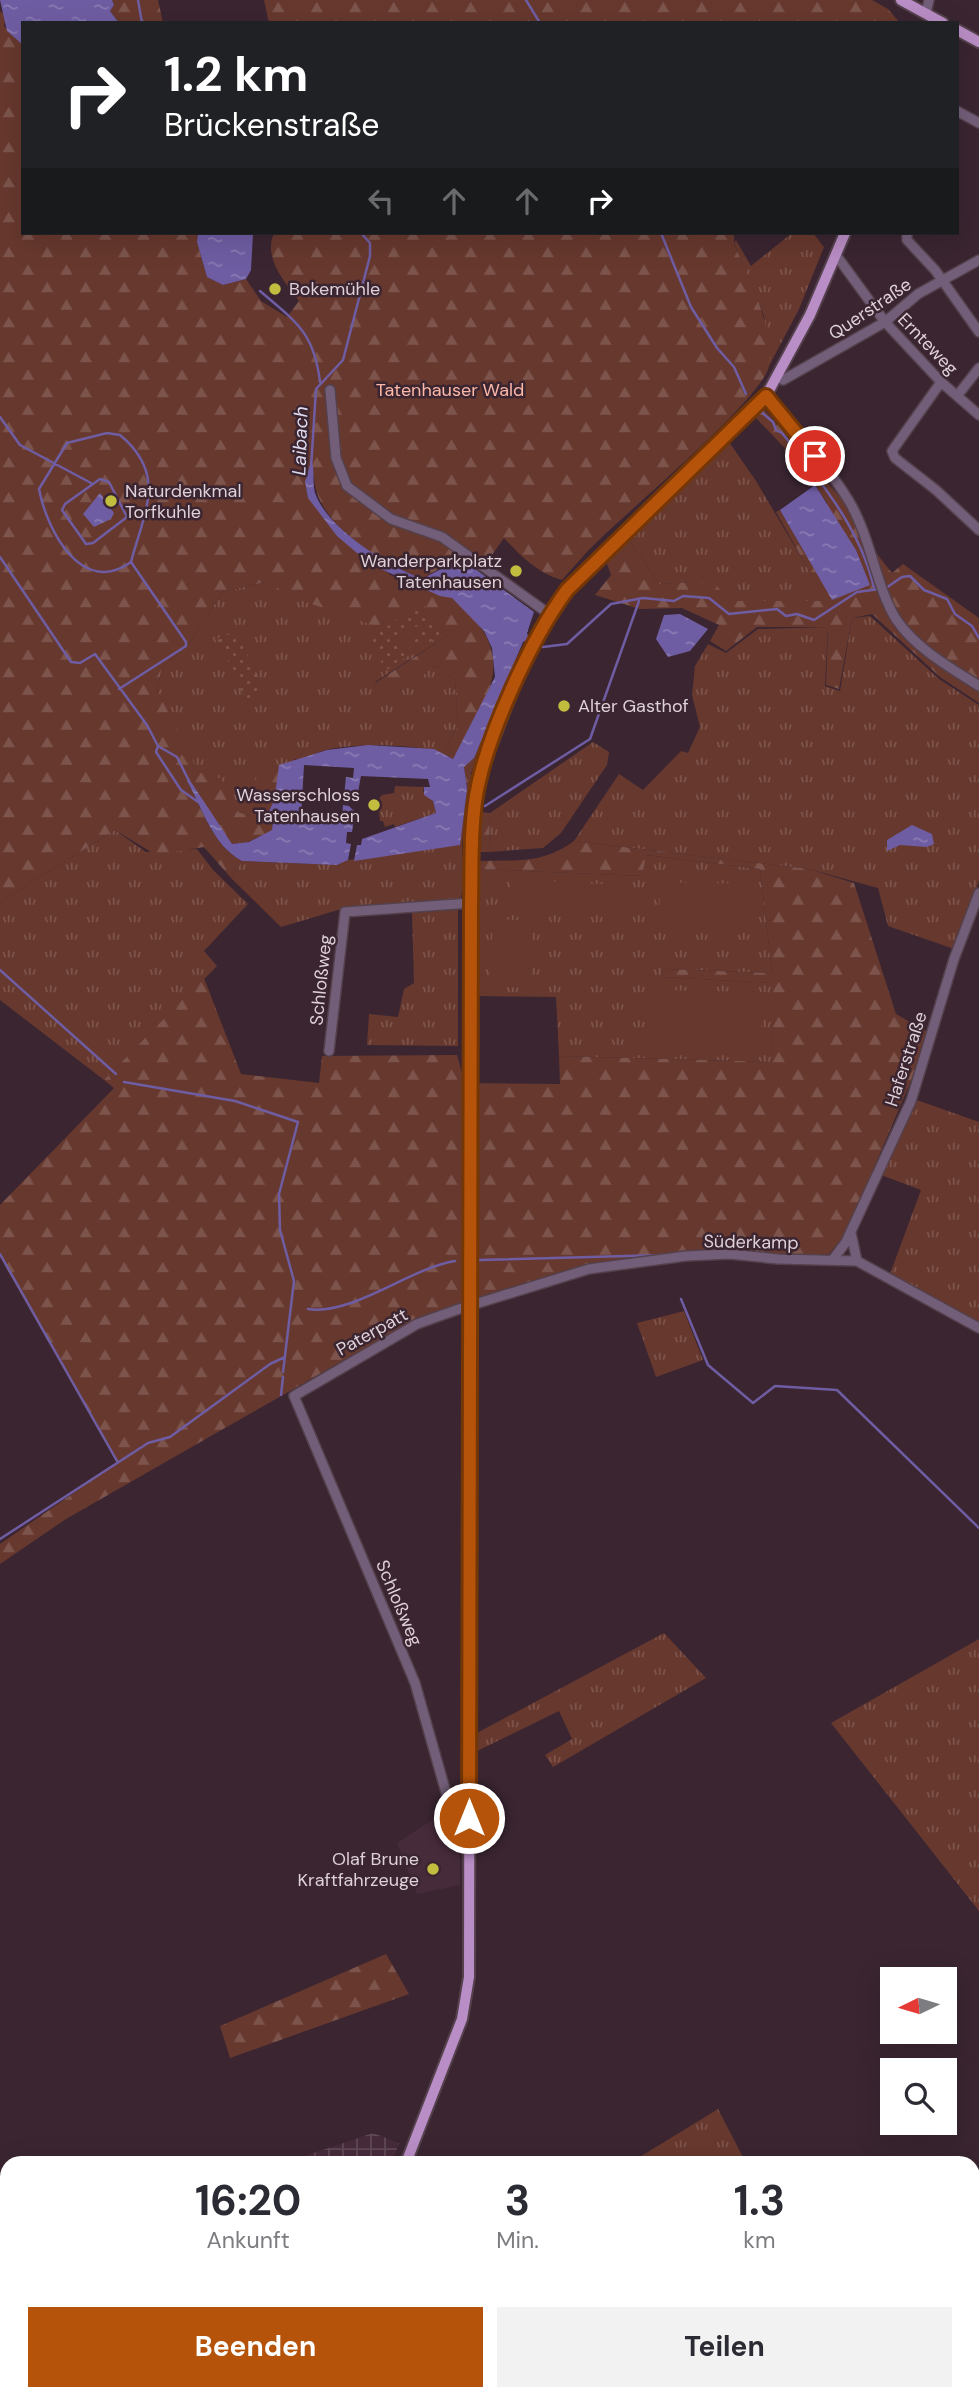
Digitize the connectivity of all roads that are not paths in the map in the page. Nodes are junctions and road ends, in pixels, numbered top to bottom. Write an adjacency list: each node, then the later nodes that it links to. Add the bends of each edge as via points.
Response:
1 (901, 0): 3 (main road)
2 (929, 0): 3 (street)
3 (924, 18)
4 (959, 31): 5 (main road)
5 (979, 42)
6 (959, 112): 7 (street)
7 (979, 123)
8 (844, 235): 10 (main road)
9 (907, 235): 12 (street)
10 (836, 255): 13 (street, Ernteweg); 16 (main road)
11 (979, 260): 12 (street, Querstraße)
12 (942, 279): 13 (street, Querstraße); 14 (street)
13 (885, 322): 16 (street, Querstraße, via 791,378); 17 (street, Ernteweg)
14 (979, 331)
15 (979, 368): 20 (street)
16 (778, 377): 19 (main road)
17 (941, 382): 20 (street, Ernteweg); 22 (street, via 892,452)
18 (330, 390): 23 (street, via 336,458 347,486 391,519 442,537)
19 (766, 396): 23 (main road, via 584,572); 24 (street, via 848,500 870,544 897,621 910,636)
20 (957, 396): 21 (street, Ernteweg)
21 (979, 415)
22 (979, 530)
23 (549, 614): 26 (main road, via 481,772 473,821)
24 (979, 686)
25 (979, 893): 28 (street, Haferstraße, via 911,1101)
26 (471, 903): 27 (street, Schloßweg, via 345,912); 31 (main road)
27 (329, 1051)
28 (851, 1231): 29 (street, Haferstraße); 30 (street)
29 (834, 1258): 30 (street, Süderkamp); 31 (street, Süderkamp, via 729,1254 648,1261 589,1269)
30 (857, 1261): 32 (street, Süderkamp)
31 (470, 1305): 33 (street, Paterpatt, via 417,1324); 34 (main road)
32 (979, 1328)
33 (294, 1396): 34 (street, Schloßweg, via 415,1683 447,1796 454,1811)
34 (469, 1818): 35 (main road, via 467,2000)
35 (409, 2156)

